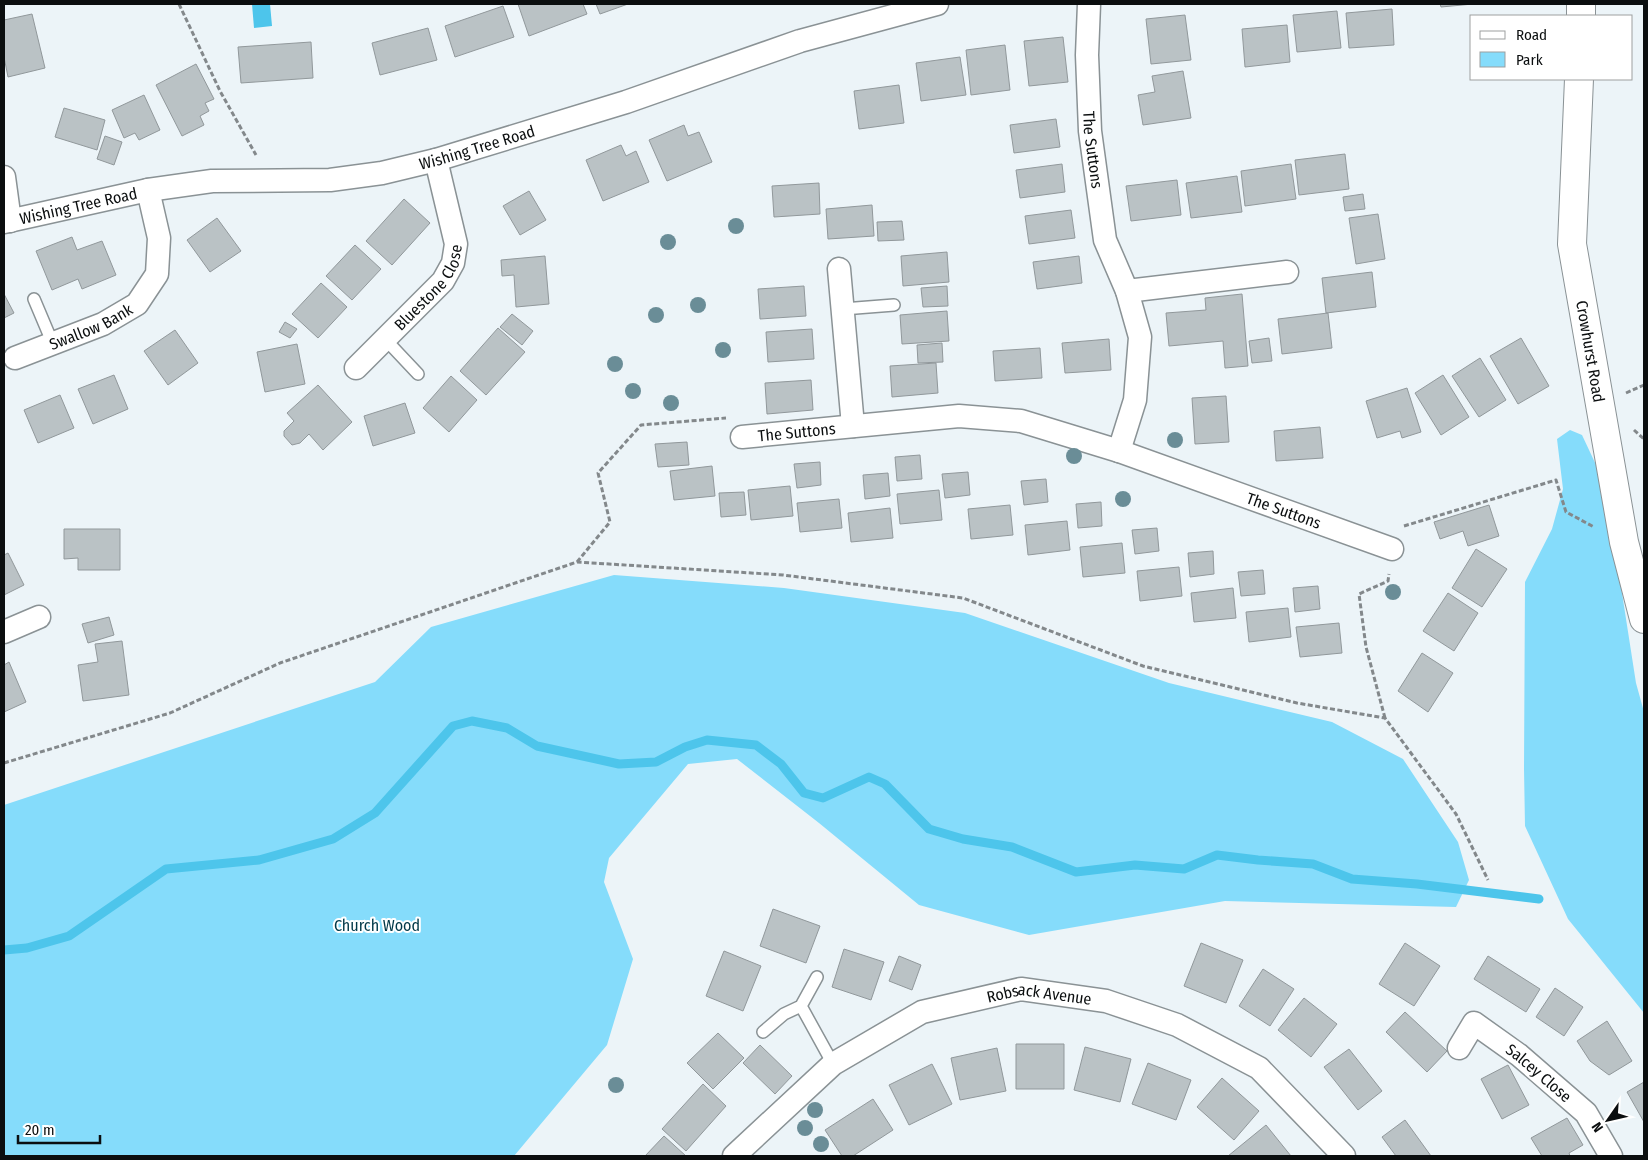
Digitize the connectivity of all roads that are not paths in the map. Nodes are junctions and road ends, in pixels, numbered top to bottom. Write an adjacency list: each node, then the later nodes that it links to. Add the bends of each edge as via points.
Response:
1 (937, 4): 4 (street, Wishing Tree Road, via 800,41 626,102)
2 (1089, 4): 10 (street, The Suttons, via 1090,131 1105,240)
3 (1578, 80): 24 (main road, Crowhurst Road, via 1572,244 1624,542)
4 (436, 160): 6 (street, Wishing Tree Road, via 382,173 330,180 212,181); 14 (street, Bluestone Close, via 456,244 453,263 443,281)
5 (4, 177): 7 (street)
6 (148, 190): 7 (street, Wishing Tree Road); 15 (street, Swallow Bank, via 159,238 157,274 137,304 103,324)
7 (7, 222)
8 (839, 269): 13 (street, The Suttons)
9 (1287, 272): 10 (street)
10 (1127, 291): 21 (street, The Suttons, via 1140,337 1135,400)
11 (34, 299): 15 (lane)
12 (894, 305): 13 (lane)
13 (843, 309): 19 (street, The Suttons)
14 (385, 338): 17 (street, Bluestone Close); 18 (lane)
15 (53, 344): 16 (street, Swallow Bank)
16 (15, 358)
17 (356, 368)
18 (418, 374)
19 (853, 426): 20 (street, The Suttons); 21 (street, The Suttons, via 959,416 1021,420)
20 (742, 437)
21 (1118, 451): 22 (street, The Suttons)
22 (1392, 549)
23 (39, 617): 25 (street)
24 (1644, 619)
25 (4, 632)
26 (817, 977): 27 (lane)
27 (801, 1006): 28 (lane, via 784,1014); 30 (lane)
28 (763, 1032)
29 (1459, 1048): 33 (street, Salcey Close, via 1474,1023 1519,1055 1586,1113)
30 (833, 1064): 31 (street, Robsack Avenue); 32 (street, Robsack Avenue, via 922,1012 1021,989 1106,1001 1177,1025 1259,1068)
31 (734, 1156)
32 (1344, 1156)
33 (1611, 1156)

